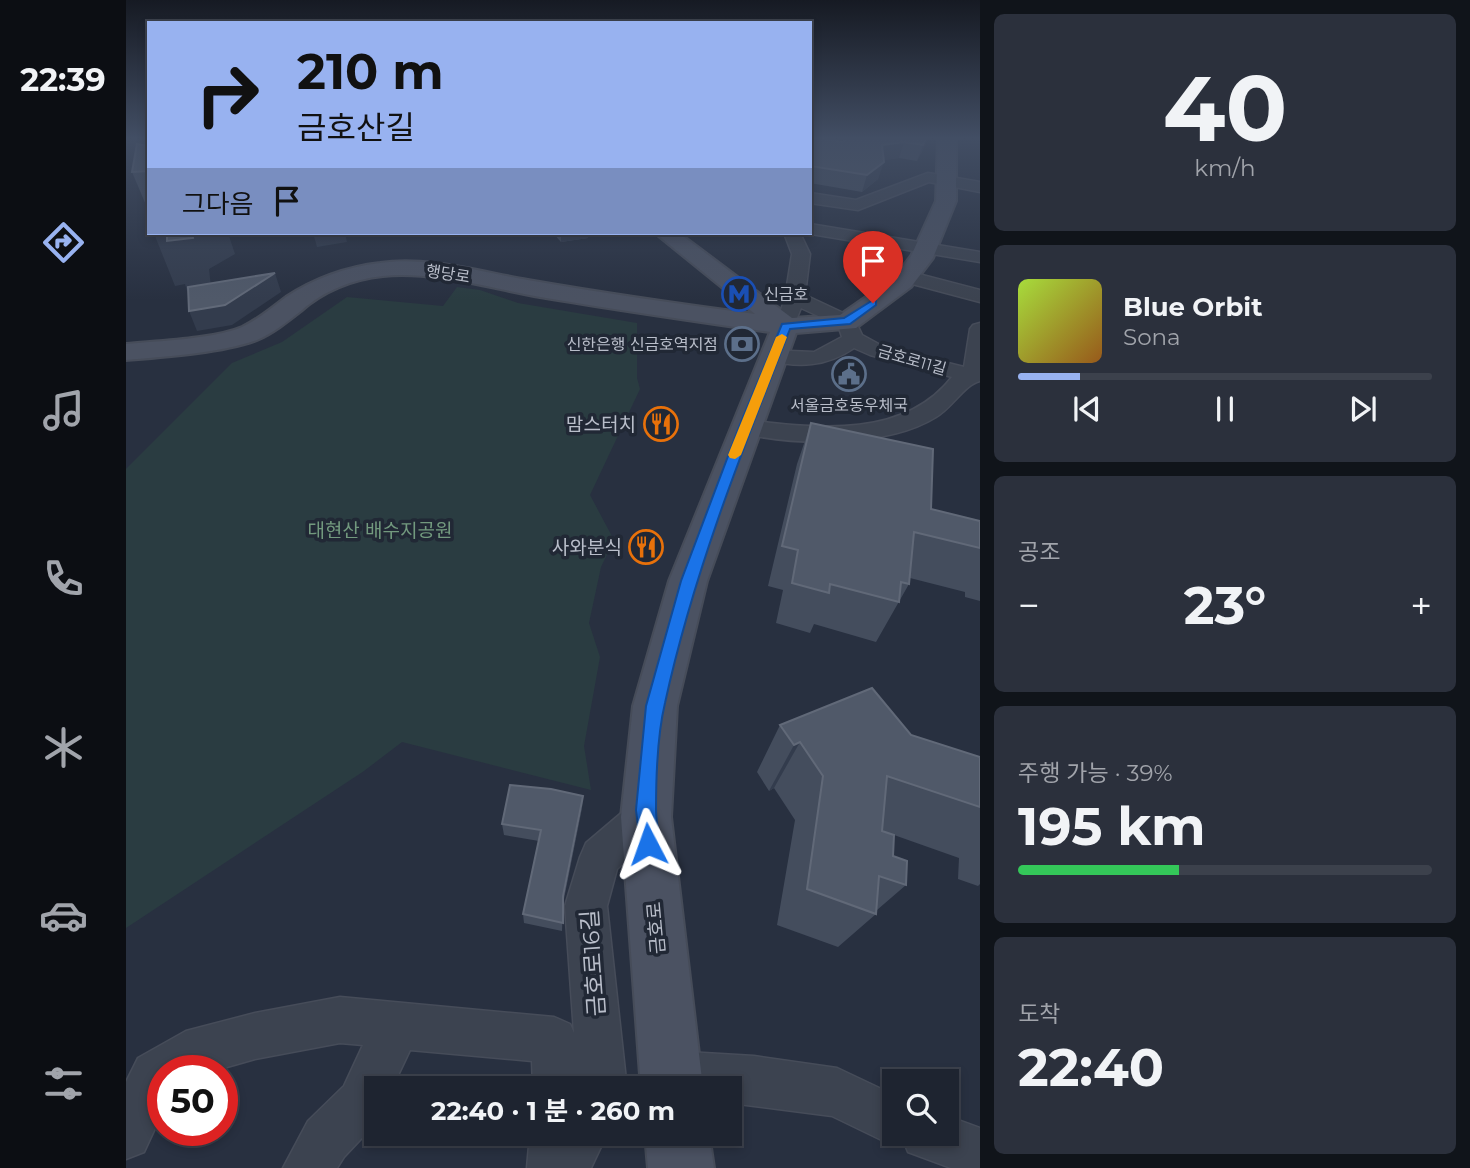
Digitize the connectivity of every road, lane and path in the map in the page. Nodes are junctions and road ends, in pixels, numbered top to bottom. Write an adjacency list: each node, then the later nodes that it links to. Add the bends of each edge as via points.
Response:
1 (892, 192): 3 (street, via 858,205)
2 (946, 192): 7 (main road)
3 (812, 198)
4 (812, 229): 7 (street)
5 (669, 235): 11 (main road)
6 (793, 235): 11 (street, via 801,254)
7 (926, 248): 8 (street); 9 (main road)
8 (980, 257)
9 (907, 277): 10 (street); 13 (main road)
10 (980, 296)
11 (785, 326): 13 (main road, 행당로); 13 (street, via 802,360 832,355); 14 (main road, 행당로, via 550,293 423,269 383,269 323,285 248,334 202,345); 16 (main road, 금호로)
12 (980, 329): 15 (street)
13 (850, 330): 15 (street, 금호로11길, via 877,351)
14 (126, 352)
15 (973, 376): 16 (street, via 964,377 946,399 902,423 837,435)
16 (745, 427): 17 (main road, 금호로, via 688,581 655,706)
17 (646, 817): 20 (street, 금호로16길, via 600,857 586,906); 21 (main road, 금호로)
18 (397, 1025): 19 (street, via 554,1040); 24 (street, via 340,1020 186,1055 155,1075); 30 (street, via 361,1103 326,1139)
19 (556, 1076)
20 (602, 1076)
21 (671, 1076)
22 (742, 1083): 23 (street, via 754,1080 837,1092)
23 (882, 1115)
24 (126, 1133)
25 (554, 1146): 31 (street)
26 (576, 1146): 32 (street)
27 (678, 1146): 33 (main road, 금호로)
28 (959, 1146): 29 (street)
29 (980, 1153)
30 (309, 1168)
31 (553, 1168)
32 (564, 1168)
33 (681, 1168)

